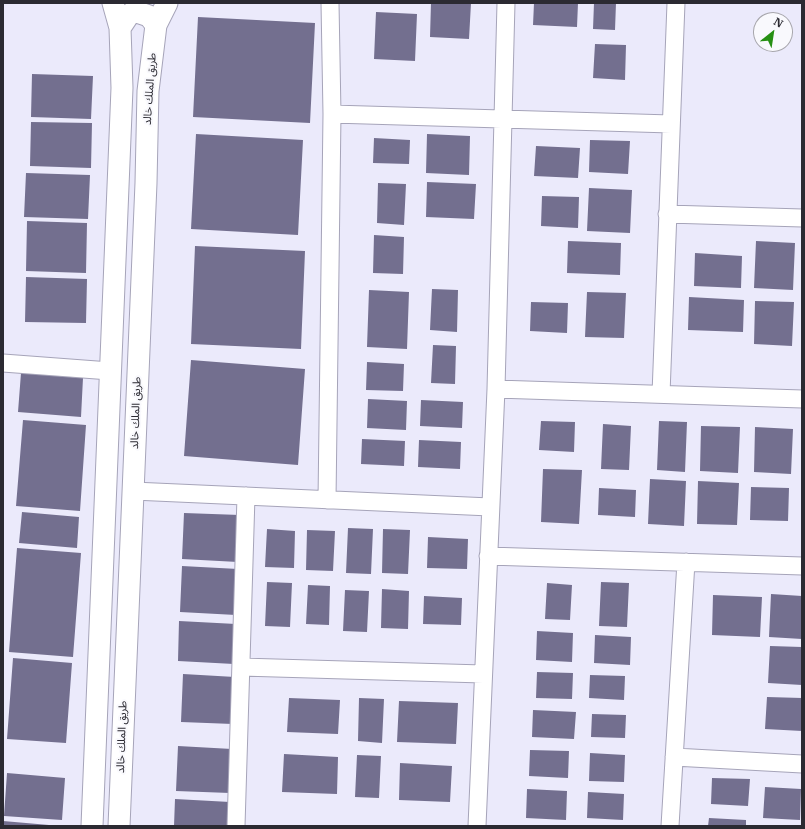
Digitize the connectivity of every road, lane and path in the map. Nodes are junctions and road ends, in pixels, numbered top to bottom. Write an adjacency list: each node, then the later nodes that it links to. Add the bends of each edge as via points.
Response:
1 (113, 3): 7 (main road)
2 (167, 3): 6 (main road, طريق الملك خالد)
3 (330, 3): 8 (street)
4 (506, 3): 9 (street)
5 (676, 3): 10 (street)
6 (156, 25): 7 (main road, via 148,16 134,11); 18 (main road, طريق الملك خالد, via 148,91)
7 (120, 28): 14 (main road, via 122,88)
8 (332, 114): 9 (street); 20 (street)
9 (503, 119): 10 (street); 15 (street)
10 (671, 124): 11 (street)
11 (667, 214): 12 (street); 16 (street)
12 (802, 218)
13 (3, 363): 14 (street)
14 (110, 371): 29 (main road)
15 (496, 389): 16 (street); 21 (street)
16 (661, 394): 17 (street)
17 (802, 399)
18 (133, 491): 19 (street); 30 (main road, طريق الملك خالد)
19 (246, 496): 20 (street); 25 (street)
20 (328, 500): 21 (street)
21 (490, 507): 22 (street)
22 (488, 556): 23 (street); 26 (street)
23 (686, 562): 24 (street); 27 (street)
24 (802, 566)
25 (241, 667): 26 (street); 31 (street)
26 (483, 674): 32 (street)
27 (674, 757): 28 (street); 33 (street)
28 (802, 764)
29 (92, 826)
30 (119, 826)
31 (236, 826)
32 (477, 826)
33 (670, 826)

